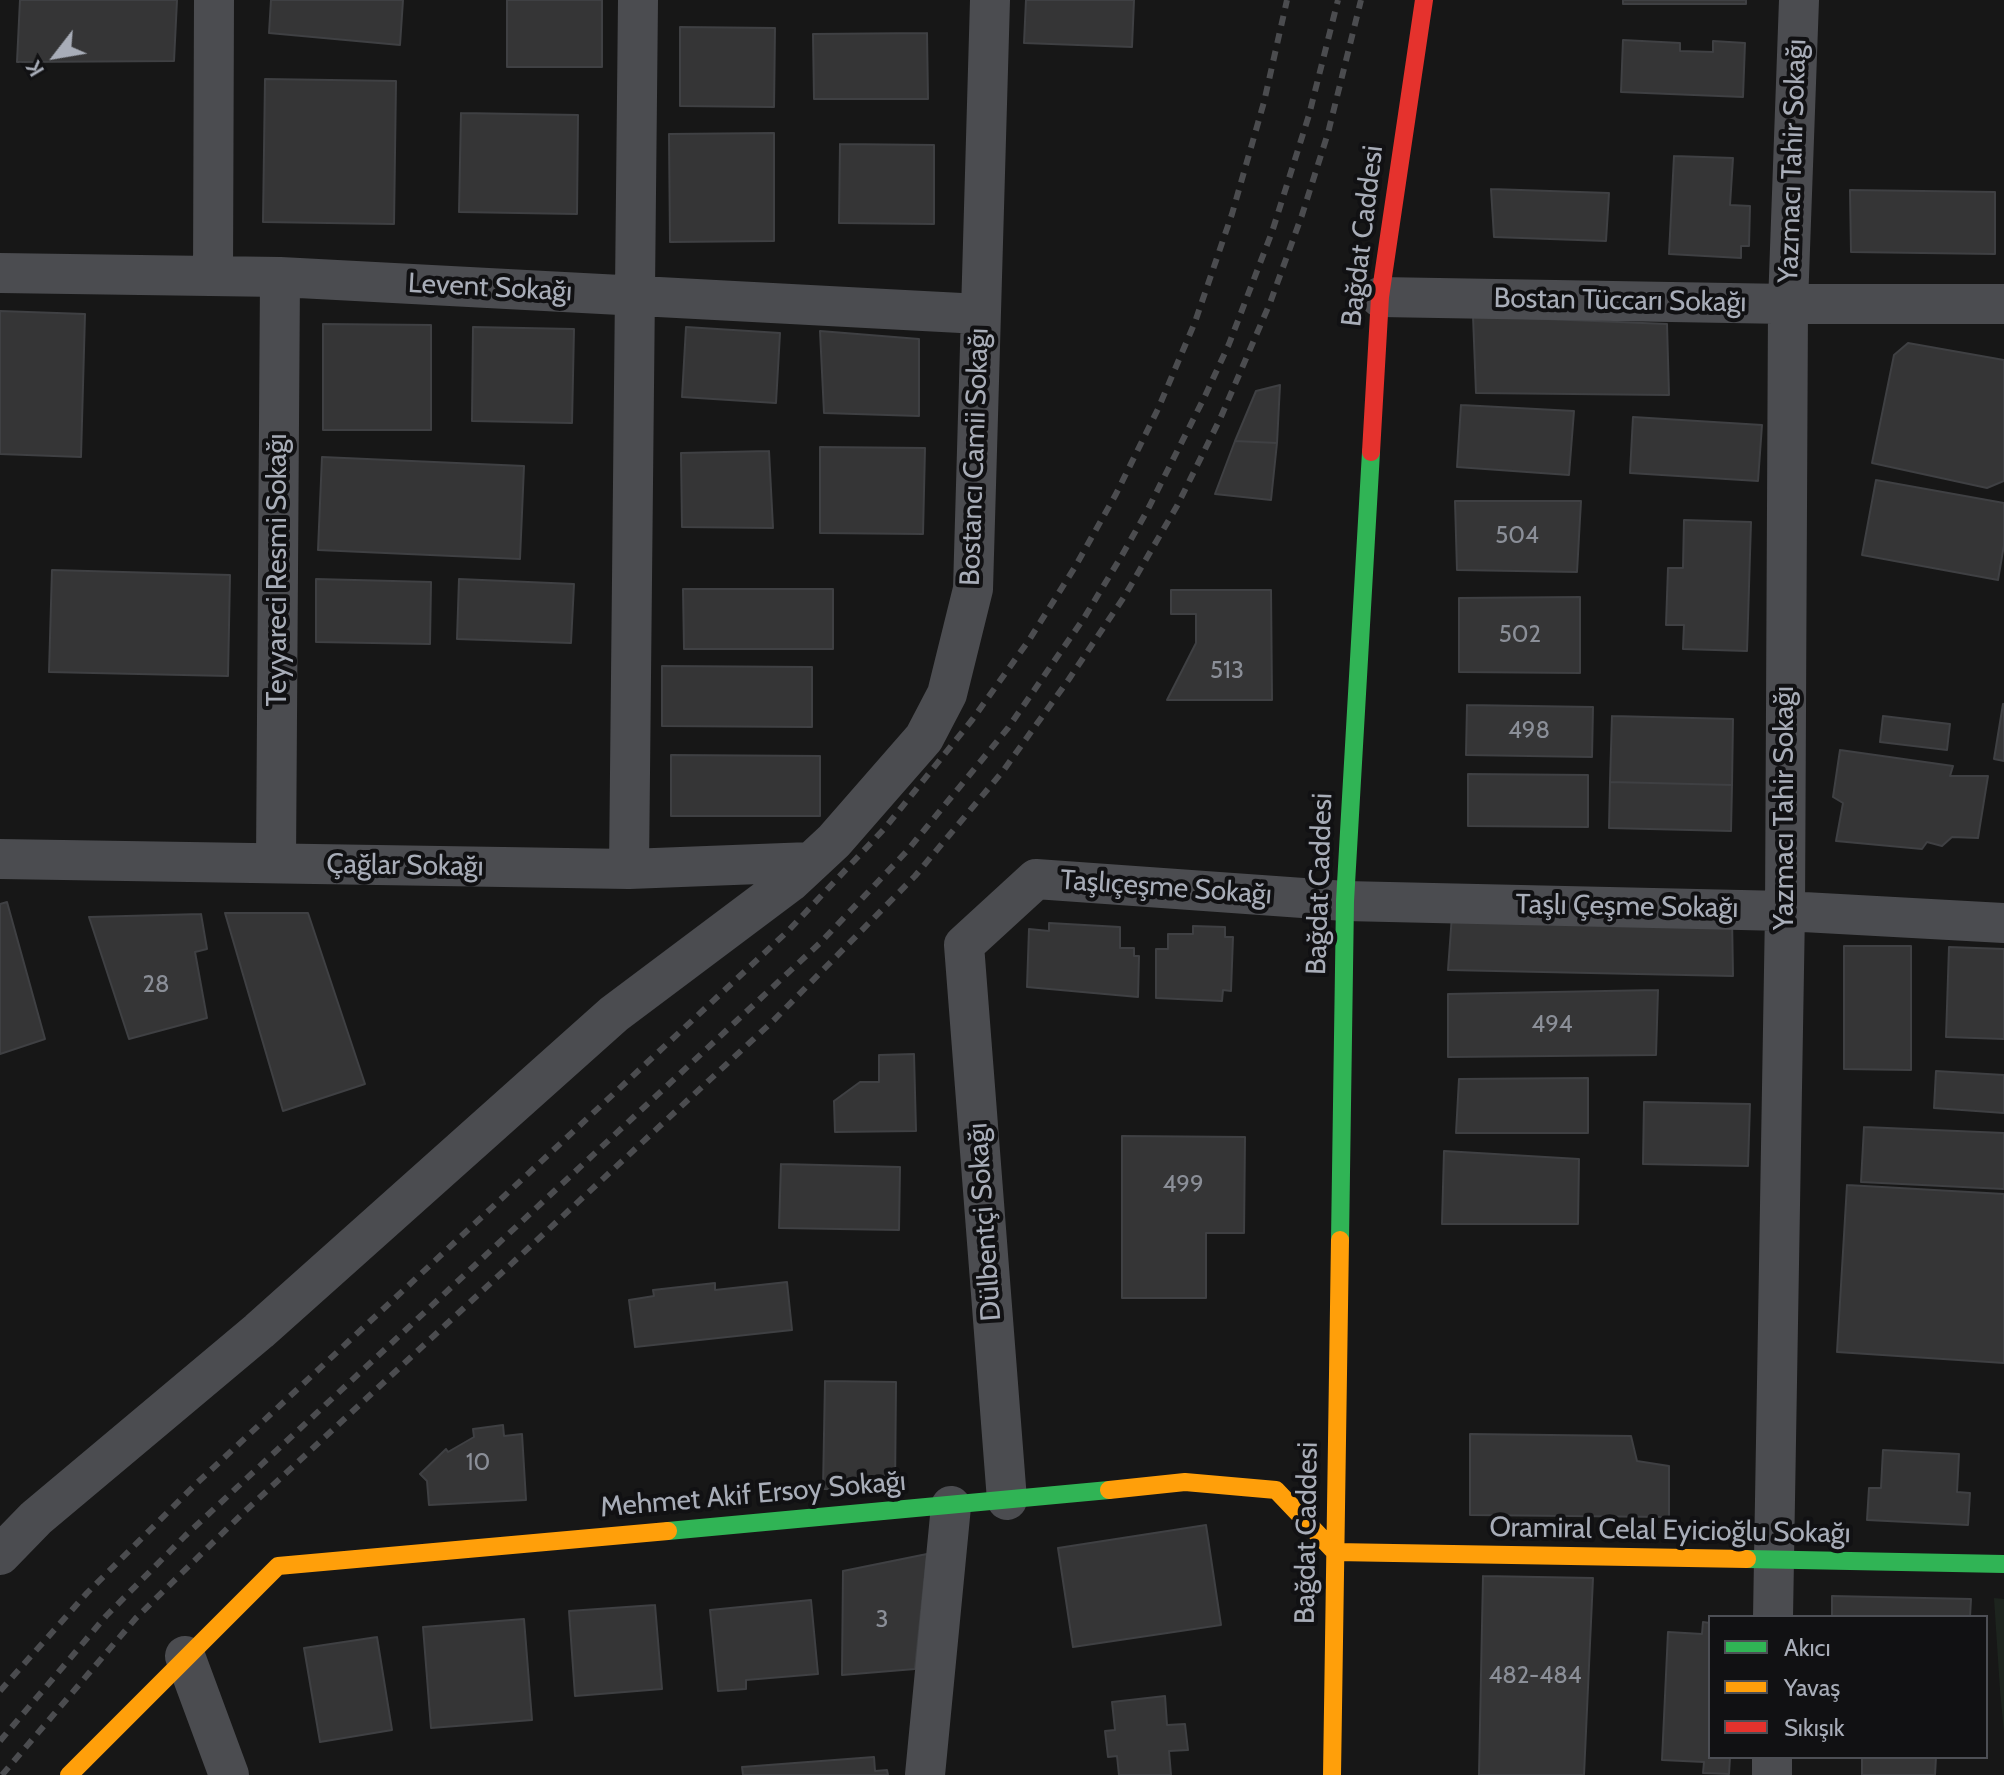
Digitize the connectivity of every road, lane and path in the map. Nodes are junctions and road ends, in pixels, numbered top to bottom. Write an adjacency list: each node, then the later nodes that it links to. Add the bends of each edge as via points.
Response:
1 (214, 0): 7 (street)
2 (638, 0): 9 (street)
3 (990, 0): 13 (street, Bostancı Camii Sokağı)
4 (1424, 0): 10 (street, Bağdat Caddesi)
5 (1799, 0): 11 (street, Yazmacı Tahir Sokağı)
6 (0, 273): 7 (street, Levent Sokağı)
7 (213, 276): 8 (street, Levent Sokağı)
8 (280, 277): 9 (street, Levent Sokağı); 16 (street, Teyyareci Resmi Sokağı)
9 (635, 295): 13 (street, Levent Sokağı); 17 (street)
10 (1380, 297): 11 (street, Bostan Tüccarı Sokağı); 18 (street, Bağdat Caddesi)
11 (1788, 304): 12 (street, Bostan Tüccarı Sokağı); 19 (street, Yazmacı Tahir Sokağı)
12 (2004, 304)
13 (980, 314): 15 (street, Bostancı Camii Sokağı, via 973,589 947,694 924,738)
14 (0, 859): 16 (street, Çağlar Sokağı)
15 (811, 862): 17 (street, Çağlar Sokağı); 25 (street, Bostancı Camii Sokağı, via 614,1014)
16 (276, 863): 17 (street, Çağlar Sokağı)
17 (629, 869)
18 (1345, 901): 19 (street, Taşlı Çeşme Sokağı); 21 (street, Taşlıçeşme Sokağı, via 1036,879); 24 (street, Bağdat Caddesi)
19 (1785, 911): 20 (street, Taşlı Çeşme Sokağı); 26 (street, Yazmacı Tahir Sokağı)
20 (2004, 923)
21 (964, 945): 22 (street, Dülbentçi Sokağı)
22 (1007, 1500): 23 (street, Mehmet Akif Ersoy Sokağı); 24 (street, Mehmet Akif Ersoy Sokağı, via 1185,1482 1276,1490)
23 (951, 1506): 29 (street, Mehmet Akif Ersoy Sokağı, via 278,1566); 32 (street)
24 (1335, 1552): 26 (street, Oramiral Celal Eyicioğlu Sokağı); 33 (street, Bağdat Caddesi)
25 (0, 1555)
26 (1773, 1561): 27 (street, Oramiral Celal Eyicioğlu Sokağı); 28 (street, Yazmacı Tahir Sokağı)
27 (2004, 1564)
28 (1773, 1615)
29 (185, 1656): 30 (street, Mehmet Akif Ersoy Sokağı); 31 (street)
30 (69, 1775)
31 (229, 1775)
32 (925, 1775)
33 (1332, 1775)

